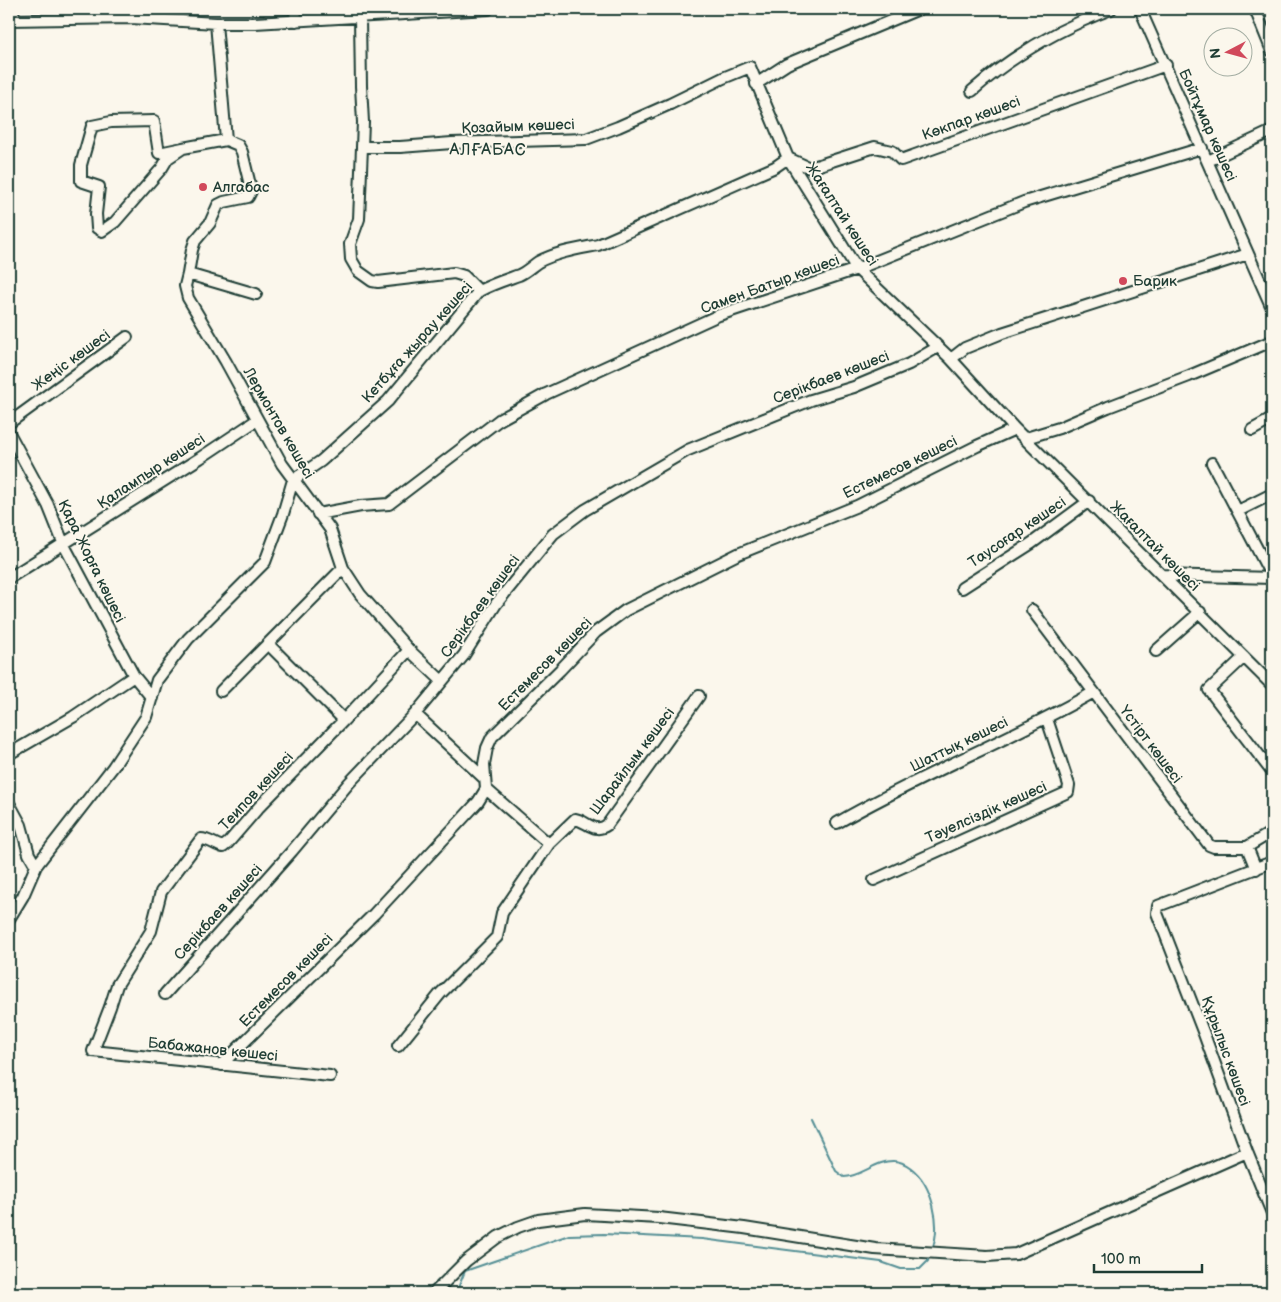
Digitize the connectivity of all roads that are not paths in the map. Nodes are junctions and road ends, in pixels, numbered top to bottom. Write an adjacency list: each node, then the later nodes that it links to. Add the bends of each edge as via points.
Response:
1 (13, 9): 9 (street)
2 (295, 9): 10 (street)
3 (488, 9): 8 (street)
4 (919, 9): 15 (street, via 787,64)
5 (1110, 9): 16 (street, via 1047,36 1010,60)
6 (1140, 9): 13 (street, Бойтұмар көшесі)
7 (1255, 9): 12 (street)
8 (360, 17): 10 (street); 19 (street)
9 (11, 20): 11 (street, via 131,18)
10 (296, 21): 11 (street)
11 (216, 23): 18 (street)
12 (1272, 51)
13 (1166, 65): 21 (street, Бойтұмар көшесі); 22 (street, Көкпар көшесі, via 901,160 892,151 875,147 810,168)
14 (750, 67): 15 (street, Жағалтай көшесі); 19 (street, Қозайым көшесі, via 586,139)
15 (756, 84): 22 (street, Жағалтай көшесі)
16 (972, 91)
17 (1272, 131): 23 (street)
18 (226, 140): 20 (street); 26 (street, Лермонтов көшесі, via 238,145 242,152 250,195 218,206 210,223 195,241)
19 (362, 147): 27 (street, via 359,219 350,244 351,259 358,271 378,282 454,273 464,276)
20 (183, 148): 20 (street, via 159,153 154,121 92,126 81,166 81,181 99,187 97,228 102,231 115,222 168,158)
21 (1202, 148): 23 (street, Бойтұмар көшесі); 25 (street, Самен Батыр көшесі, via 1024,202)
22 (788, 158): 25 (street, Жағалтай көшесі); 27 (street, Кетбұға жырау көшесі, via 775,167 598,245 553,256)
23 (1208, 161): 24 (street, Бойтұмар көшесі)
24 (1248, 254): 29 (street, Бойтұмар көшесі); 33 (street, via 1002,333 965,348)
25 (857, 269): 32 (street, Жағалтай көшесі); 46 (street, Самен Батыр көшесі, via 719,315 546,394 499,420 389,504)
26 (188, 274): 28 (street); 35 (street, Лермонтов көшесі, via 185,286 188,298)
27 (479, 291): 42 (street, Кетбұға жырау көшесі, via 388,401 321,461)
28 (256, 294)
29 (1272, 308)
30 (127, 338): 36 (street, Жеңіс көшесі)
31 (1272, 341): 40 (street, via 1059,428)
32 (938, 347): 33 (street, Жағалтай көшесі); 60 (street, Серікбаев көшесі, via 909,364 854,387 811,400 688,450 585,510 553,534 496,604 464,655)
33 (950, 359): 37 (street, Жағалтай көшесі)
34 (1272, 419): 38 (street)
35 (257, 420): 42 (street, Лермонтов көшесі); 47 (street, Қалампыр көшесі)
36 (9, 424)
37 (1015, 429): 40 (street, Жағалтай көшесі); 71 (street, Естемесов көшесі, via 857,506 738,554 626,610 596,632 492,737 484,764)
38 (1252, 430)
39 (9, 434): 47 (street, Қара Жорға көшесі, via 48,505)
40 (1026, 438): 44 (street, Жағалтай көшесі)
41 (1212, 463): 45 (street)
42 (293, 480): 46 (street, Лермонтов көшесі); 65 (street, via 266,562 188,638 158,680)
43 (1272, 494): 45 (street)
44 (1089, 501): 49 (street, Жағалтай көшесі); 52 (street, Тауcоғар көшесі)
45 (1238, 511): 51 (street)
46 (318, 514): 48 (street, Лермонтов көшесі, via 330,529)
47 (64, 544): 50 (street, Қалампыр көшесі); 59 (street, Қара Жорға көшесі)
48 (343, 568): 55 (street); 56 (street, Лермонтов көшесі, via 360,594)
49 (1162, 575): 51 (street); 54 (street, Жағалтай көшесі)
50 (9, 578)
51 (1272, 578)
52 (962, 588)
53 (1032, 610): 63 (street, Үстірт көшесі)
54 (1200, 612): 57 (street); 58 (street, Жағалтай көшесі)
55 (268, 644): 62 (street); 68 (street)
56 (409, 650): 60 (street, Лермонтов көшесі); 68 (street, Теипов көшесі)
57 (1156, 651)
58 (1244, 657): 61 (street, Жағалтай көшесі); 70 (street, via 1208,690)
59 (134, 676): 65 (street, Қара Жорға көшесі); 69 (street)
60 (442, 681): 66 (street, Серікбаев көшесі)
61 (1272, 684)
62 (220, 691)
63 (1094, 692): 67 (street, Шаттық көшесі); 77 (street, Үстірт көшесі, via 1209,845)
64 (699, 696): 76 (street, Шарайлым көшесі, via 607,825 596,829 575,819)
65 (152, 698): 79 (street, via 146,717 113,768)
66 (414, 714): 71 (street); 83 (street, Серікбаев көшесі, via 349,783)
67 (1047, 718): 74 (street, Шаттық көшесі); 81 (street, Тәуелсіздік көшесі, via 1069,786 1068,792)
68 (344, 720): 85 (street, Теипов көшесі, via 228,843 223,847 201,839 161,892 151,931 117,984)
69 (9, 754)
70 (1272, 772)
71 (486, 784): 76 (street); 86 (street, Естемесов көшесі, via 478,802 374,914)
72 (9, 803): 73 (street)
73 (12, 817): 79 (street, via 22,825 29,854)
74 (837, 822)
75 (1272, 832): 77 (street)
76 (549, 844): 84 (street, Шарайлым көшесі, via 502,913 497,937 440,994)
77 (1247, 847): 80 (street)
78 (1272, 862): 80 (street)
79 (36, 866): 82 (street)
80 (1256, 869): 88 (street, Құрылыс көшесі, via 1158,906 1157,913)
81 (874, 880)
82 (9, 918)
83 (165, 994)
84 (398, 1046)
85 (93, 1051): 86 (street, Бабажанов көшесі)
86 (221, 1065): 87 (street, Бабажанов көшесі)
87 (330, 1076)
88 (1247, 1152): 89 (street, Құрылыс көшесі); 90 (street, via 1016,1254 987,1256 875,1249 744,1228 659,1218 585,1214 538,1220 498,1237 466,1261)
89 (1272, 1213)
90 (434, 1293)

